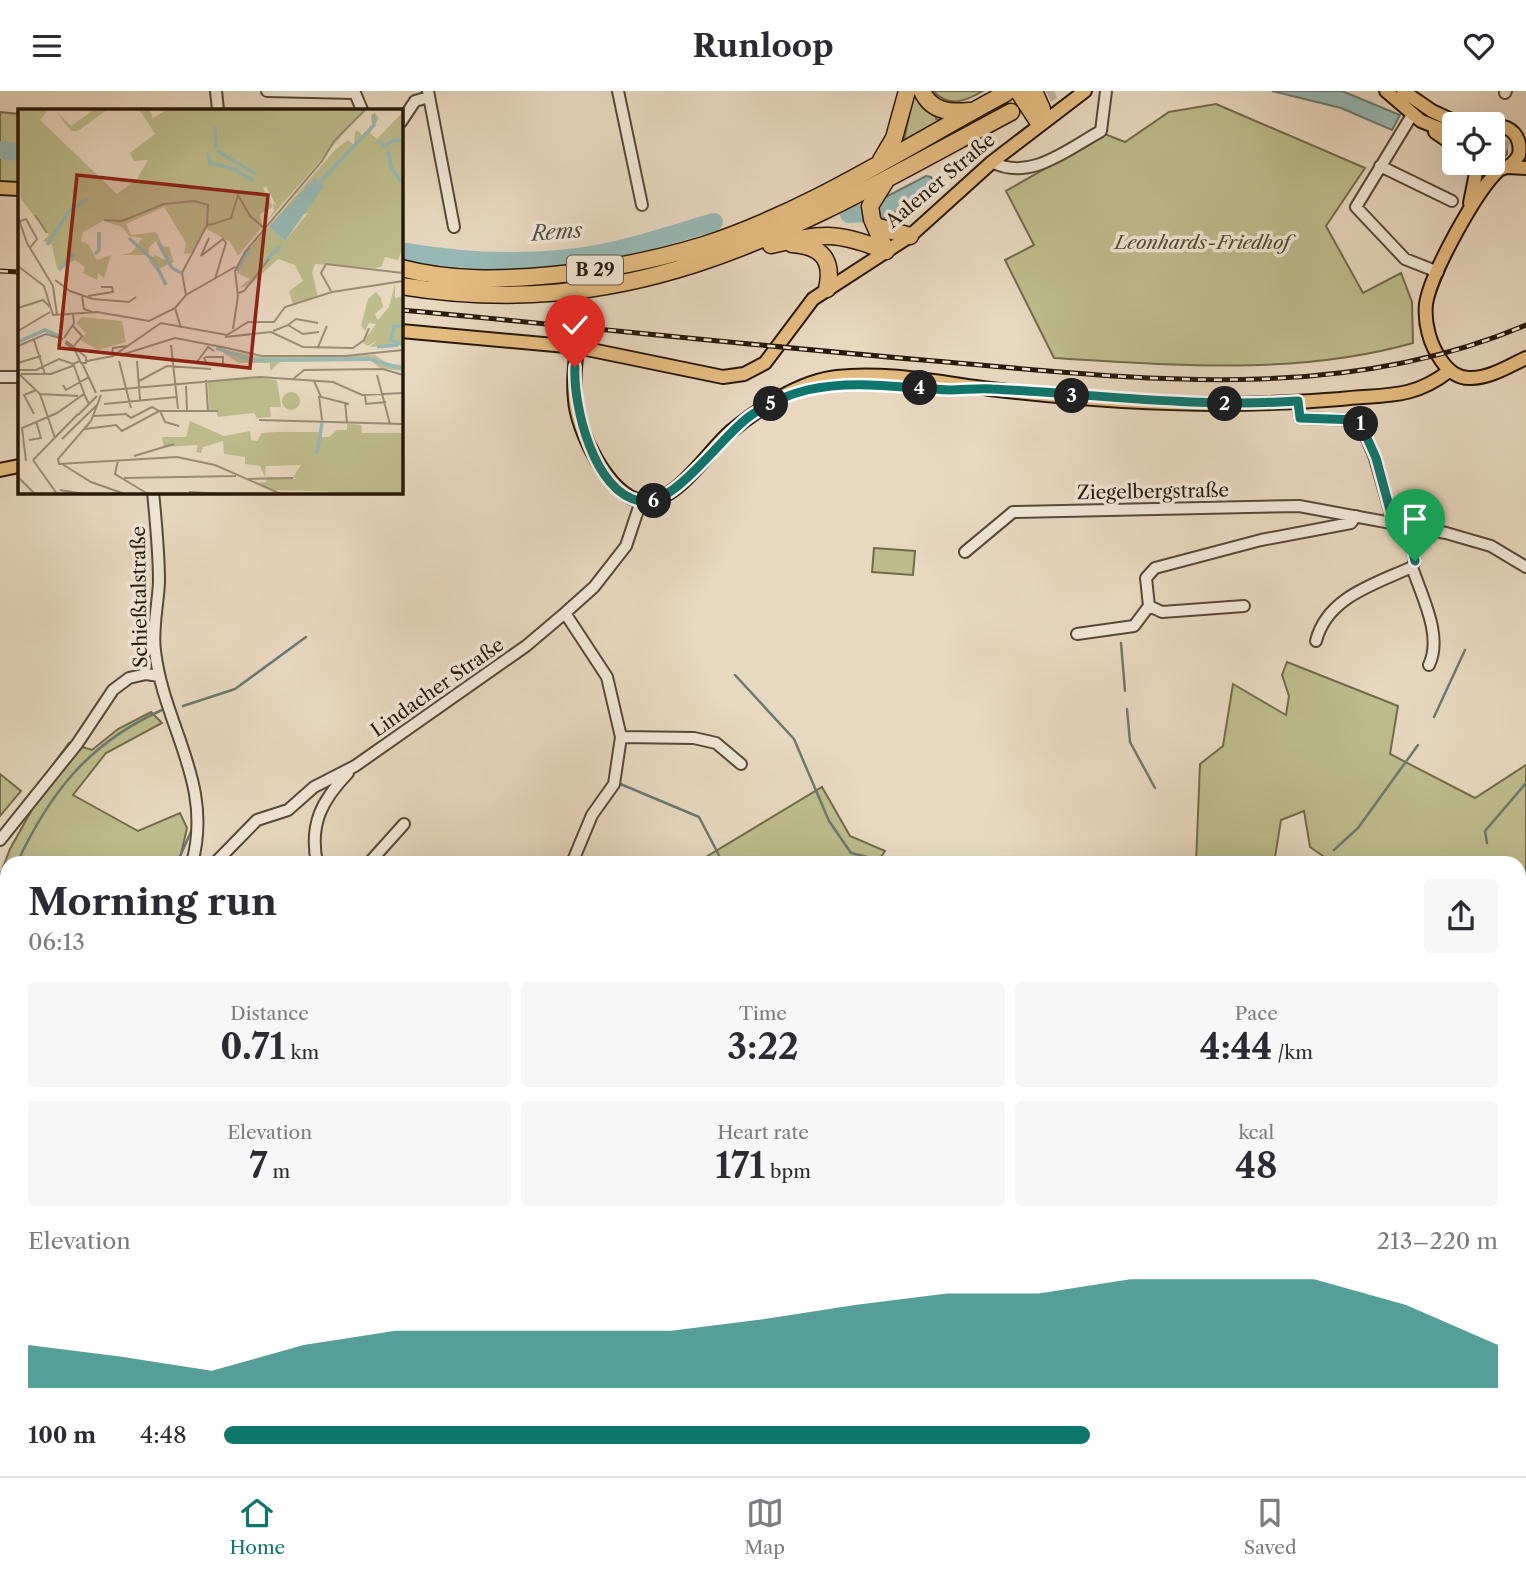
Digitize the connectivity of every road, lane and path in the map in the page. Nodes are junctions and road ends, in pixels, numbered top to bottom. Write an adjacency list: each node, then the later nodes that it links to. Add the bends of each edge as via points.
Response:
1 (216, 91): 14 (street)
2 (267, 91): 15 (street, via 355,93)
3 (618, 91): 38 (street)
4 (907, 91): 27 (highway, via 894,138)
5 (922, 91): 16 (highway, via 938,109)
6 (1034, 91): 21 (highway, via 1042,109)
7 (1070, 91): 21 (main road)
8 (1085, 91): 21 (main road)
9 (1106, 91): 26 (street, via 1101,131 1032,168 1006,168)
10 (1386, 91): 19 (main road)
11 (1403, 91): 18 (main road)
12 (1012, 92): 16 (highway, B 29); 21 (highway)
13 (428, 94): 20 (street, via 415,101); 41 (street)
14 (218, 109)
15 (362, 109)
16 (975, 110): 27 (highway, B 29)
17 (1011, 112): 34 (highway, B 29)
18 (1442, 116)
19 (1417, 118): 22 (main road); 24 (main road); 28 (street)
20 (402, 121)
21 (1041, 122): 26 (main road, Aalener Straße)
22 (1442, 129)
23 (1505, 130): 25 (main road)
24 (1442, 136)
25 (1523, 149): 29 (main road)
26 (992, 162): 42 (main road, Aalener Straße)
27 (879, 164): 46 (highway, B 29, via 769,218 706,244 650,260 498,279 457,278)
28 (1380, 166): 37 (street); 47 (street, via 1356,207 1405,259)
29 (1505, 167)
30 (1505, 168): 31 (main road)
31 (1526, 168)
32 (1475, 175): 39 (main road)
33 (1498, 175): 39 (main road)
34 (890, 177): 40 (highway, via 878,188 870,206); 45 (highway, B 29, via 800,225)
35 (0, 188): 36 (main road)
36 (18, 189)
37 (1452, 201)
38 (642, 205)
39 (1467, 214): 47 (main road)
40 (875, 226): 42 (highway); 44 (highway)
41 (454, 227)
42 (910, 236): 44 (main road, Aalener Straße)
43 (779, 243): 44 (highway, via 831,234); 45 (highway); 49 (highway, via 810,246 823,254 829,265)
44 (886, 251): 49 (main road, Aalener Straße)
45 (724, 257): 48 (highway, B 29, via 631,282 554,294 479,295)
46 (402, 268)
47 (1438, 272): 53 (main road, via 1428,297 1427,327)
48 (402, 286)
49 (827, 289): 51 (main road, Aalener Straße, via 805,307 765,363 735,377)
50 (402, 331): 51 (main road, Aalener Straße)
51 (577, 347): 60 (main road, via 578,419 614,484)
52 (1526, 358): 53 (main road, via 1473,379)
53 (1449, 370): 56 (main road, via 1401,396)
54 (0, 377): 55 (street)
55 (18, 377)
56 (1298, 401): 60 (main road, via 1202,404 836,377 810,383 750,416 668,496); 62 (street, via 1300,418 1359,420 1376,458)
57 (18, 466): 58 (main road)
58 (0, 470)
59 (153, 493): 73 (street, Schießtalstraße)
60 (641, 501): 69 (street, Lindacher Straße, via 626,546 594,587)
61 (1356, 516): 62 (street, Ziegelbergstraße); 64 (street, Ziegelbergstraße, via 1299,506 1013,512); 67 (street, Ziegelbergstraße, via 1351,523 1261,540 1155,568 1146,578)
62 (1393, 521): 63 (street, Ziegelbergstraße)
63 (1407, 526): 65 (street, Ziegelbergstraße, via 1491,546); 66 (street, via 1415,561)
64 (965, 552)
65 (1526, 567)
66 (1412, 568): 71 (street, via 1335,607 1321,622); 72 (street, via 1435,640)
67 (1149, 606): 68 (street, via 1162,612); 70 (street, via 1134,626)
68 (1244, 606)
69 (565, 613): 74 (street, via 607,677); 76 (street, Lindacher Straße, via 526,646)
70 (1077, 634)
71 (1316, 641)
72 (1429, 665)
73 (159, 676): 78 (street, Schießtalstraße, via 129,678 113,690 77,744); 79 (street, via 191,767 199,810)
74 (621, 737): 75 (street, via 694,738 716,743); 83 (street, via 614,784 592,815)
75 (741, 764)
76 (355, 766): 80 (street, Lindacher Straße, via 314,787 288,810 257,820); 81 (street, via 319,809 313,832)
77 (404, 824): 82 (street)
78 (0, 840)
79 (194, 856)
80 (222, 856)
81 (316, 856)
82 (375, 856)
83 (575, 856)

